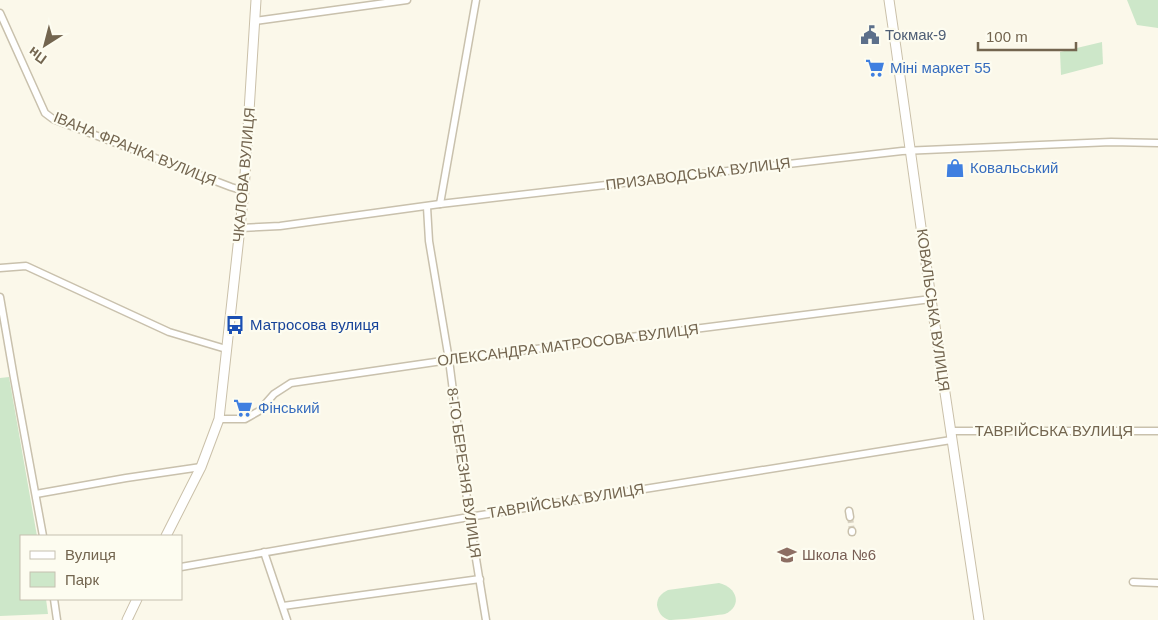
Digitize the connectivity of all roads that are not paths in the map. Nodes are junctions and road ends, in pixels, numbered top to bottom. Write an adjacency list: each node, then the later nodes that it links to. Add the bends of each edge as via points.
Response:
1 (256, 0): 6 (street, ЧКАЛОВА ВУЛИЦЯ)
2 (407, 0): 6 (street)
3 (476, 0): 10 (street)
4 (889, 0): 8 (street, КОВАЛЬСЬКА ВУЛИЦЯ)
5 (0, 13): 9 (street, ІВАНА ФРАНКА ВУЛИЦЯ, via 45,113 53,119)
6 (255, 21): 9 (street, ЧКАЛОВА ВУЛИЦЯ)
7 (1158, 143): 8 (street, ПРИЗАВОДСЬКА ВУЛИЦЯ)
8 (910, 150): 10 (street, ПРИЗАВОДСЬКА ВУЛИЦЯ); 15 (street, КОВАЛЬСЬКА ВУЛИЦЯ)
9 (244, 190): 12 (street, ЧКАЛОВА ВУЛИЦЯ)
10 (440, 204): 11 (street, ПРИЗАВОДСЬКА ВУЛИЦЯ)
11 (428, 206): 12 (street, ПРИЗАВОДСЬКА ВУЛИЦЯ, via 280,226); 17 (street, 8-ГО БЕРЕЗНЯ ВУЛИЦЯ, via 429,241)
12 (240, 228): 16 (street, ЧКАЛОВА ВУЛИЦЯ)
13 (0, 268): 16 (street, via 26,266 169,332)
14 (0, 297): 22 (street)
15 (931, 299): 17 (street, ОЛЕКСАНДРА МАТРОСОВА ВУЛИЦЯ); 20 (street, КОВАЛЬСЬКА ВУЛИЦЯ)
16 (226, 349): 18 (street, ЧКАЛОВА ВУЛИЦЯ)
17 (448, 360): 18 (street, ОЛЕКСАНДРА МАТРОСОВА ВУЛИЦЯ, via 291,383 274,394 259,411 245,418); 23 (street, 8-ГО БЕРЕЗНЯ ВУЛИЦЯ)
18 (219, 419): 21 (street, ЧКАЛОВА ВУЛИЦЯ)
19 (1158, 431): 20 (street, ТАВРІЙСЬКА ВУЛИЦЯ)
20 (951, 436): 23 (street, ТАВРІЙСЬКА ВУЛИЦЯ); 38 (street, КОВАЛЬСЬКА ВУЛИЦЯ)
21 (201, 468): 22 (street); 25 (street, ЧКАЛОВА ВУЛИЦЯ)
22 (36, 494): 24 (street)
23 (469, 517): 26 (street, ТАВРІЙСЬКА ВУЛИЦЯ); 28 (street, 8-ГО БЕРЕЗНЯ ВУЛИЦЯ)
24 (43, 535)
25 (167, 535)
26 (264, 552): 27 (street, ТАВРІЙСЬКА ВУЛИЦЯ); 33 (street)
27 (182, 567)
28 (480, 579): 33 (street); 37 (street, 8-ГО БЕРЕЗНЯ ВУЛИЦЯ)
29 (1133, 582): 30 (street)
30 (1158, 583)
31 (54, 600): 34 (street)
32 (137, 600): 35 (street)
33 (283, 606): 36 (street)
34 (57, 620)
35 (127, 620)
36 (287, 620)
37 (486, 620)
38 (979, 620)

